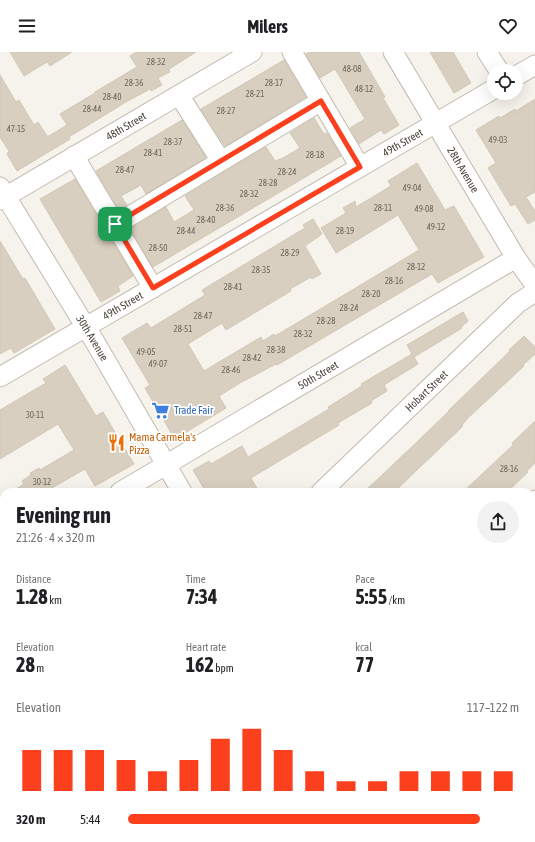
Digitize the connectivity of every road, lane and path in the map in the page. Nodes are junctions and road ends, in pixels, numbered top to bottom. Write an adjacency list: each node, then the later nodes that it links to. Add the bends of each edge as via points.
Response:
1 (252, 52): 9 (street, 48th Street)
2 (292, 52): 10 (street)
3 (393, 52): 11 (street, 28th Avenue)
4 (487, 52): 5 (street)
5 (494, 64)
6 (535, 65): 7 (street)
7 (523, 72)
8 (487, 93): 11 (street, 49th Street)
9 (179, 95): 12 (street, 48th Street); 13 (street)
10 (321, 101): 13 (street); 14 (street)
11 (435, 124): 14 (street, 49th Street); 17 (street, 28th Avenue)
12 (74, 156): 15 (street, 48th Street); 16 (street)
13 (220, 161): 16 (street)
14 (360, 167): 19 (street, 49th Street)
15 (2, 194): 21 (street, 30th Avenue)
16 (115, 224): 19 (street)
17 (516, 258): 18 (street, 28th Avenue); 23 (street, 50th Street)
18 (535, 285)
19 (153, 288): 21 (street, 49th Street)
20 (535, 292): 26 (street, Hobart Street, via 518,303)
21 (86, 327): 22 (street, 49th Street); 23 (street, 30th Avenue)
22 (0, 377)
23 (166, 464): 24 (street, 50th Street); 25 (street, 30th Avenue)
24 (127, 488)
25 (180, 488)
26 (325, 488)

